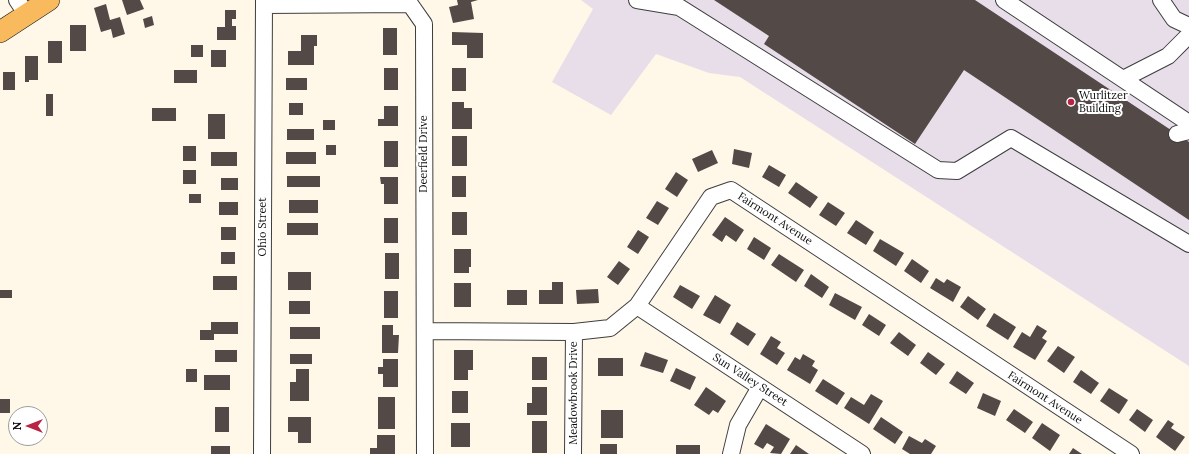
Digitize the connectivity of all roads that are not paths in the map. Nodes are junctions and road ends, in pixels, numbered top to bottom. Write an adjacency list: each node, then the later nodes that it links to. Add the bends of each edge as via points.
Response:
1 (49, 0): 6 (main road)
2 (637, 0): 12 (street, via 679,7 938,170 957,171 1011,138)
3 (1004, 0): 10 (street)
4 (1161, 0): 7 (street, via 1174,20)
5 (264, 3): 14 (street, Deerfield Drive, via 410,4 424,24); 17 (street, Ohio Street)
6 (22, 8): 8 (main road)
7 (1189, 26)
8 (0, 32)
9 (1189, 35): 10 (street, via 1168,56)
10 (1123, 79): 11 (street)
11 (1189, 123)
12 (1189, 244)
13 (637, 306): 15 (street, Fairmont Avenue, via 610,328); 16 (street, Sun Valley Street); 22 (street, Fairmont Avenue, via 711,197 731,190)
14 (425, 331): 15 (street, Fairmont Avenue); 18 (street, Deerfield Drive)
15 (574, 332): 19 (street, Meadowbrook Drive)
16 (760, 387): 20 (street, via 738,425); 21 (street, Sun Valley Street)
17 (262, 454)
18 (425, 454)
19 (574, 454)
20 (731, 454)
21 (862, 454)
22 (1130, 454)

